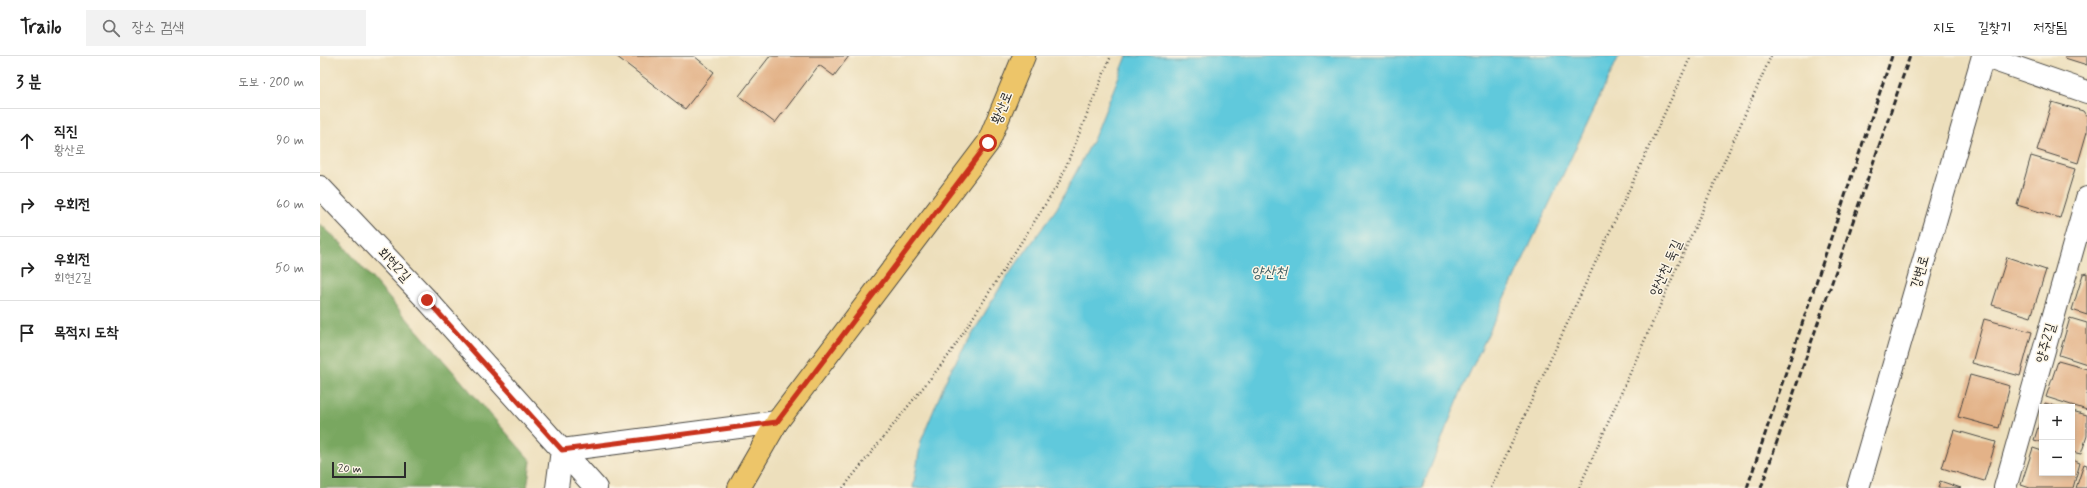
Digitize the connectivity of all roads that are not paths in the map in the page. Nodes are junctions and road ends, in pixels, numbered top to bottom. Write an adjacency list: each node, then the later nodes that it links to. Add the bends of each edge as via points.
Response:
1 (1024, 56): 7 (main road, 황산로, via 988,143)
2 (1983, 56): 3 (street); 12 (street, 강변로)
3 (2087, 92)
4 (320, 187): 8 (street, 회현2길, via 427,300)
5 (2087, 198): 6 (street, 양주2길)
6 (2081, 243): 13 (street, 양주2길)
7 (777, 422): 8 (street); 11 (main road, 황산로)
8 (562, 450): 9 (street); 10 (street, 회현2길)
9 (557, 488)
10 (596, 488)
11 (738, 488)
12 (1858, 488)
13 (2005, 488)

